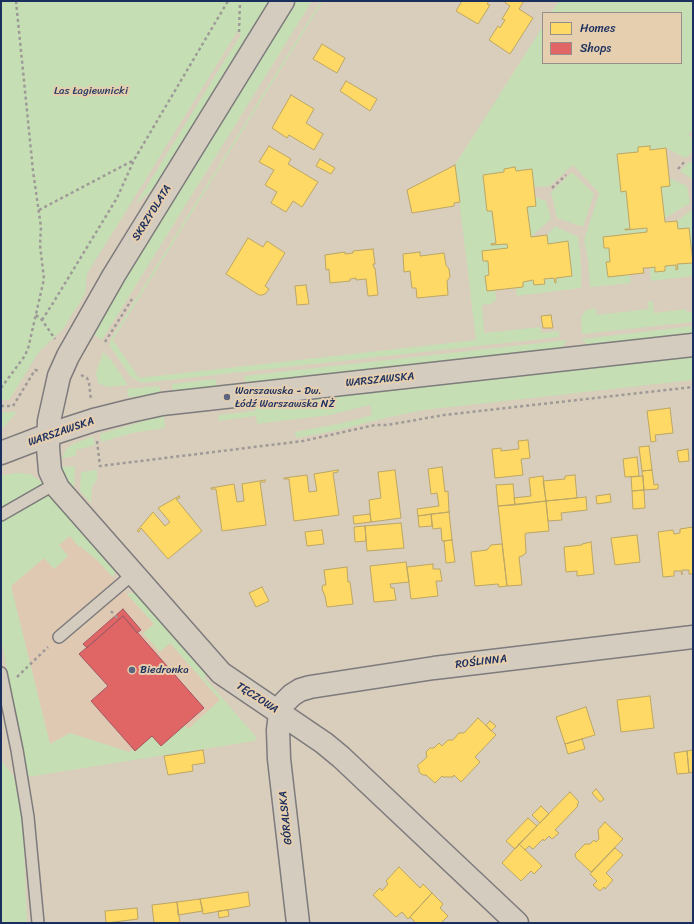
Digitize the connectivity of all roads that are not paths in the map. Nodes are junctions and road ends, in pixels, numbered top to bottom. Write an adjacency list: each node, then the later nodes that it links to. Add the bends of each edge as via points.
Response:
1 (283, 1): 3 (street, SKRZYDLATA, via 114,275 68,356 53,398)
2 (693, 345): 3 (street, WARSZAWSKA, via 162,404 124,412)
3 (48, 435): 4 (street, WARSZAWSKA); 5 (street, TĘCZOWA, via 49,464)
4 (1, 453)
5 (55, 484): 6 (lane); 7 (street, TĘCZOWA)
6 (1, 515)
7 (133, 574): 8 (lane); 11 (street, TĘCZOWA, via 221,673)
8 (59, 637)
9 (693, 637): 11 (street, ROŚLINNA, via 434,668 310,688 292,695 284,703)
10 (1, 673): 12 (lane, via 28,817)
11 (280, 713): 13 (street, GÓRALSKA, via 279,759); 14 (street, TĘCZOWA, via 341,757)
12 (38, 923)
13 (298, 923)
14 (517, 923)

